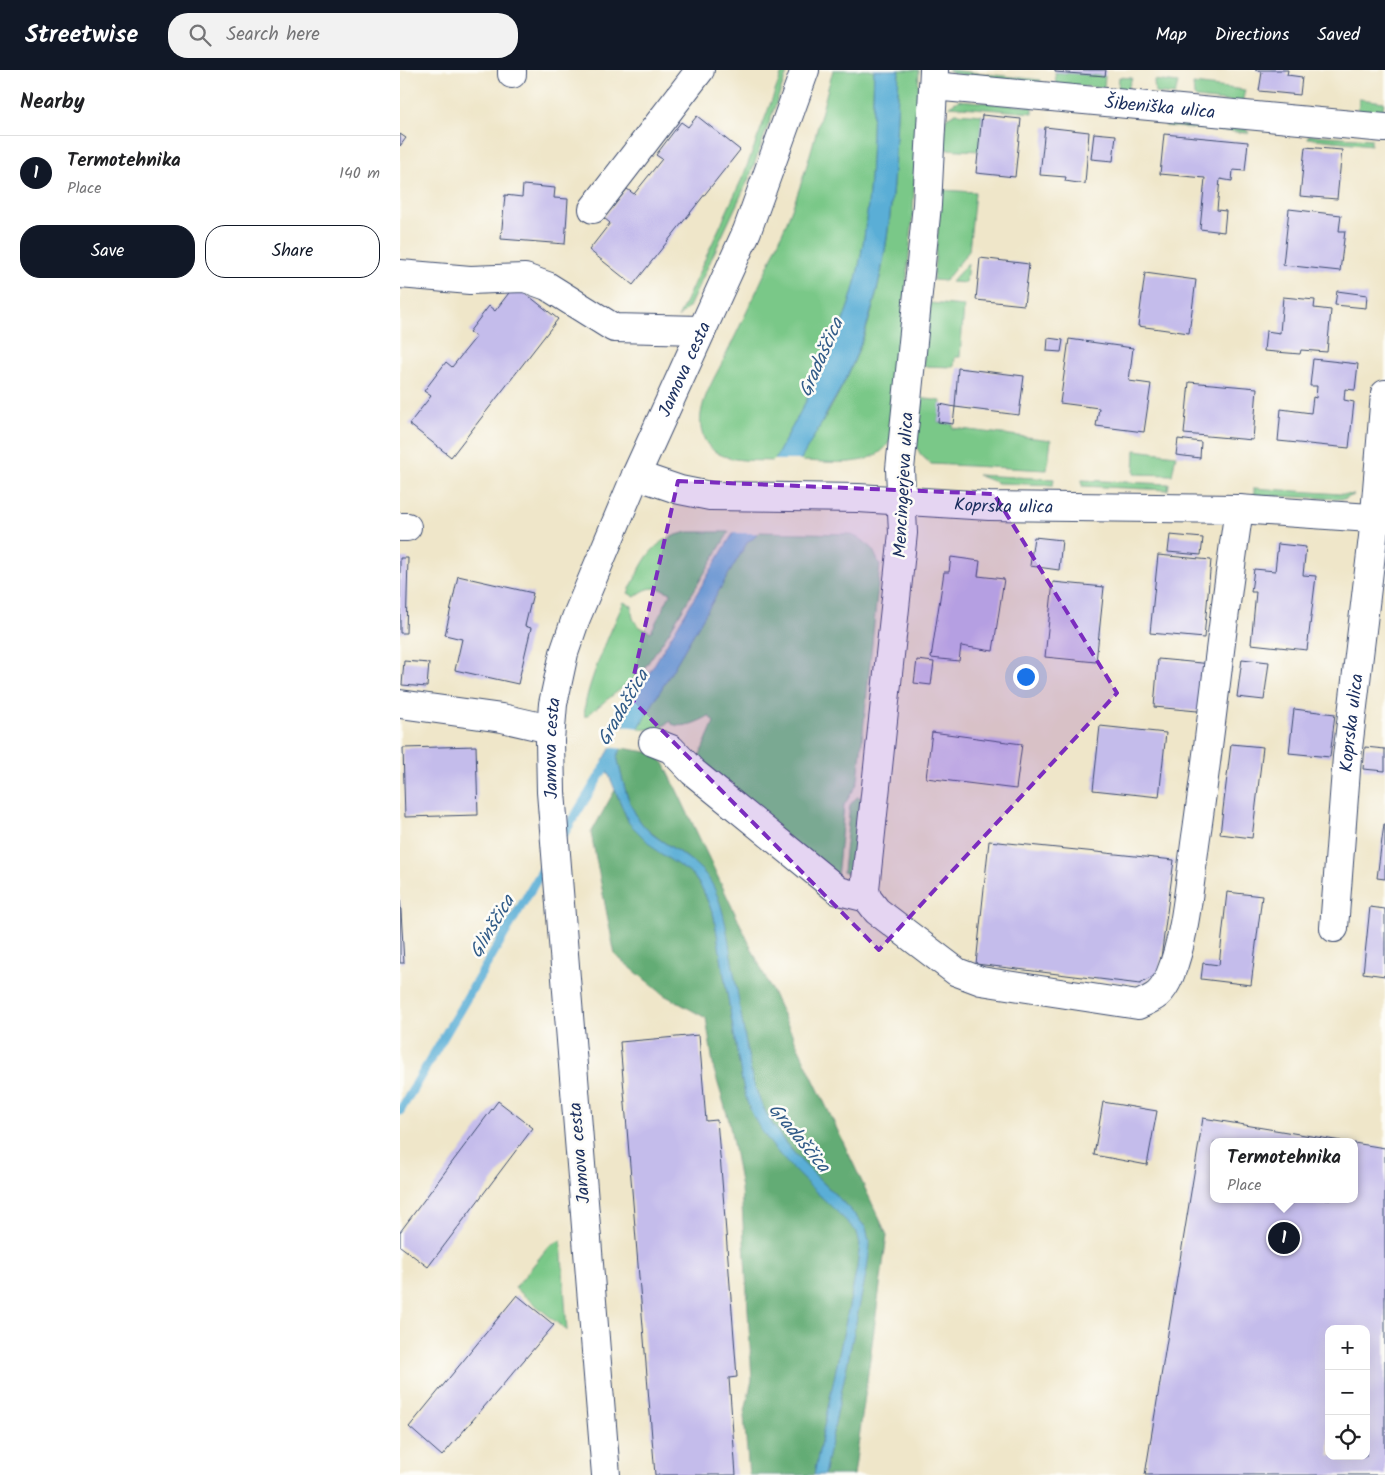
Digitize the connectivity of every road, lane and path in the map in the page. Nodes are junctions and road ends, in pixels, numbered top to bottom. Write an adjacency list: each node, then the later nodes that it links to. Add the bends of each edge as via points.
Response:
1 (700, 70): 5 (street)
2 (805, 70): 7 (street, Jamova cesta, via 747,231)
3 (934, 78): 4 (street, Šibeniška ulica); 10 (street, Mencingerjeva ulica, via 927,205 900,469)
4 (1385, 128)
5 (592, 209)
6 (400, 274): 7 (street, via 470,280 525,278 548,286 614,328)
7 (702, 330): 9 (street, Jamova cesta)
8 (1385, 394): 12 (street)
9 (636, 475): 10 (street, Koprska ulica, via 710,496); 14 (street, Jamova cesta, via 564,653)
10 (901, 501): 11 (street, Koprska ulica, via 989,506); 16 (street, Mencingerjeva ulica, via 902,533 866,880)
11 (1239, 509): 12 (street, Koprska ulica); 16 (street, via 1189,885 1178,951 1170,976 1159,995 1138,1005 981,981 957,972 877,911)
12 (1379, 519): 17 (street, Koprska ulica, via 1347,757)
13 (400, 704): 14 (street, via 502,718)
14 (550, 729): 18 (street, Jamova cesta, via 560,915)
15 (653, 742): 16 (street, via 671,749 693,772 839,891)
16 (867, 898)
17 (1334, 928)
18 (606, 1475)

